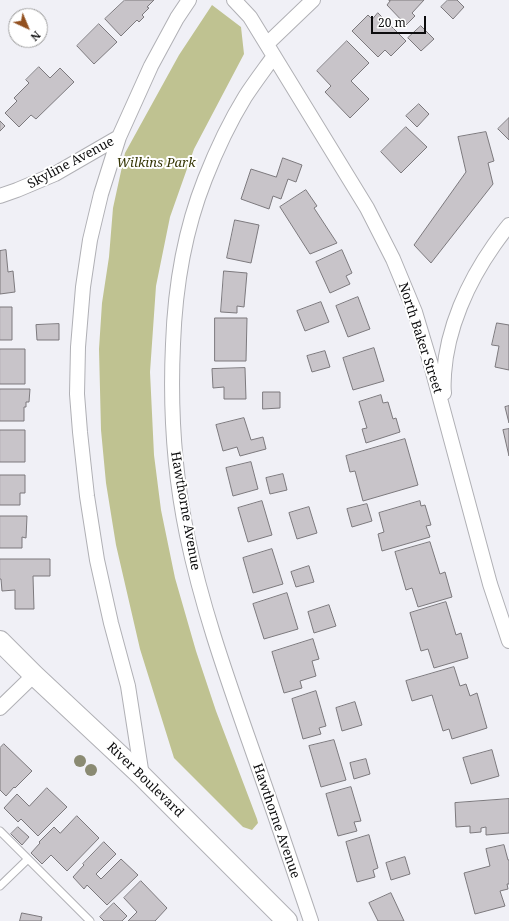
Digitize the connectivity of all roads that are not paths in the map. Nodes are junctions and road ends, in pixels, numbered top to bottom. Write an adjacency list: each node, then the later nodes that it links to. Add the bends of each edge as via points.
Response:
1 (190, 0): 5 (street, via 177,18 151,66)
2 (234, 0): 4 (street, North Baker Street, via 250,17)
3 (313, 0): 4 (street)
4 (270, 50): 8 (street, North Baker Street, via 368,208 394,259 432,365); 19 (street, Hawthorne Avenue, via 221,142 204,180 189,228 174,318 173,426 186,533 199,586 226,675)
5 (119, 137): 6 (street, Skyline Avenue, via 56,174); 13 (street, via 90,240 78,347 78,394 87,496 97,560 128,686)
6 (0, 196)
7 (509, 225): 8 (street, via 483,260 465,294 451,331 445,360 444,388)
8 (449, 432): 10 (street, North Baker Street, via 490,584)
9 (0, 641): 11 (main road, River Boulevard)
10 (509, 641)
11 (34, 675): 12 (street); 13 (main road, River Boulevard)
12 (0, 708)
13 (142, 776): 18 (main road, River Boulevard)
14 (0, 831): 15 (lane)
15 (28, 859): 16 (lane); 17 (lane)
16 (0, 886)
17 (90, 921)
18 (287, 921)
19 (311, 921)

